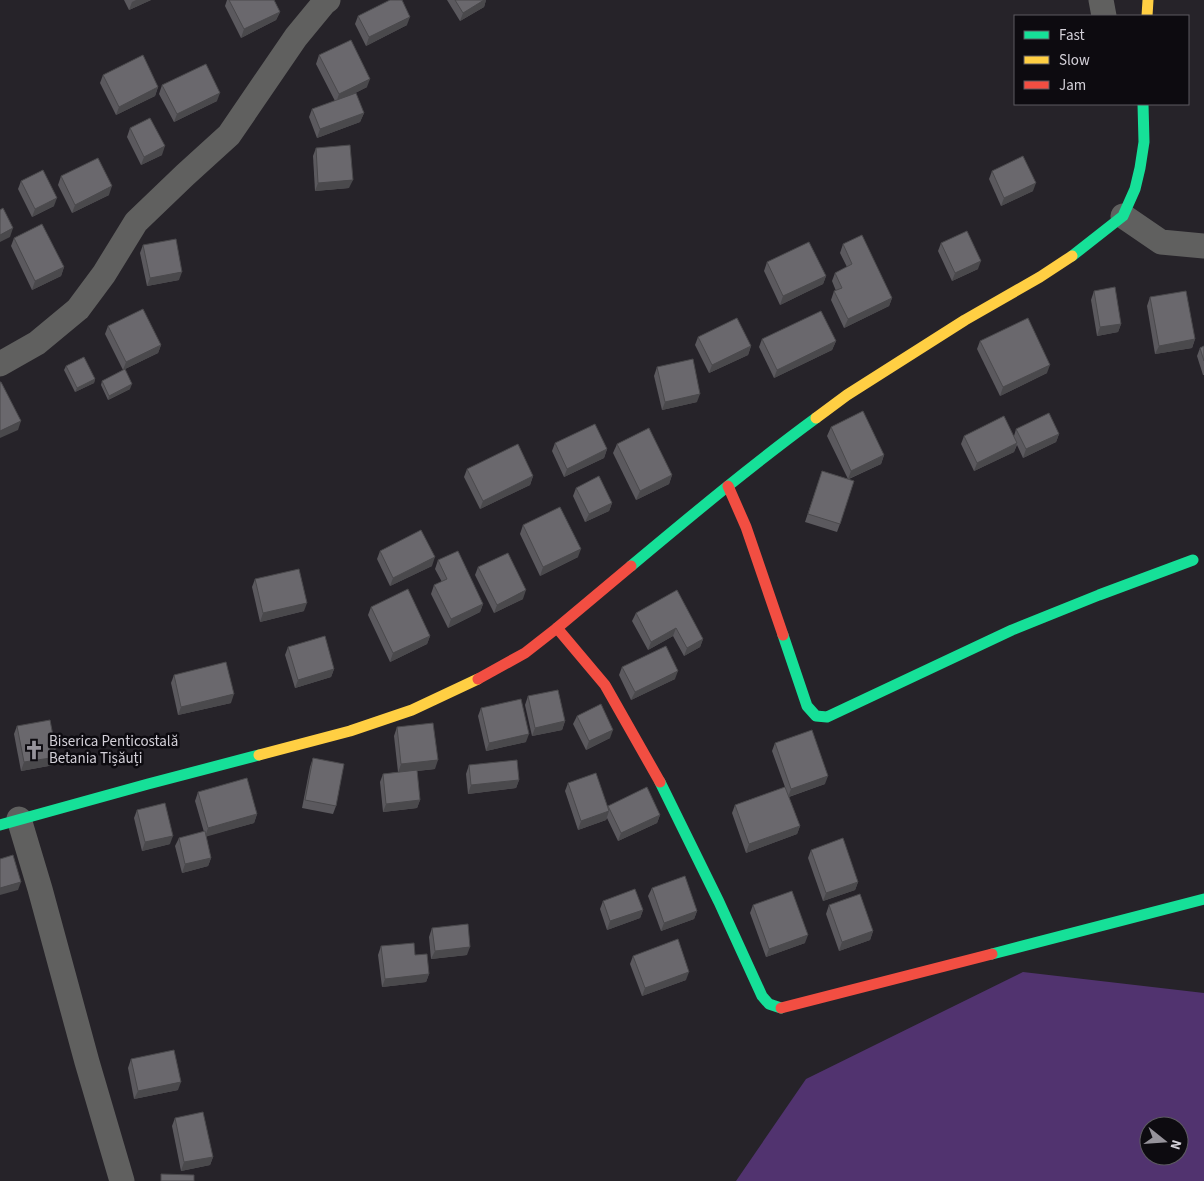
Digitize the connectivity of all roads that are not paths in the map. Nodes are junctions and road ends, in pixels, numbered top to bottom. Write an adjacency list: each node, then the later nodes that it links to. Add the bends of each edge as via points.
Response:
1 (328, 0): 9 (street, via 296,37 229,135 136,222 78,309 37,343)
2 (1101, 0): 4 (street)
3 (1148, 0): 5 (street)
4 (1104, 15)
5 (1147, 15)
6 (1143, 105): 7 (street, via 1144,142 1140,168)
7 (1123, 216): 8 (street, via 1161,242); 10 (street, via 1040,277 847,395)
8 (1204, 246)
9 (0, 364)
10 (728, 486): 11 (street, via 746,526 807,706 816,716 827,717 1012,630); 12 (street)
11 (1193, 560)
12 (557, 628): 13 (street, via 525,654 412,710 350,731); 14 (street, via 605,685 654,772 762,996 769,1004 783,1008)
13 (10, 822): 15 (street, via 40,889)
14 (1204, 899)
15 (122, 1181)

